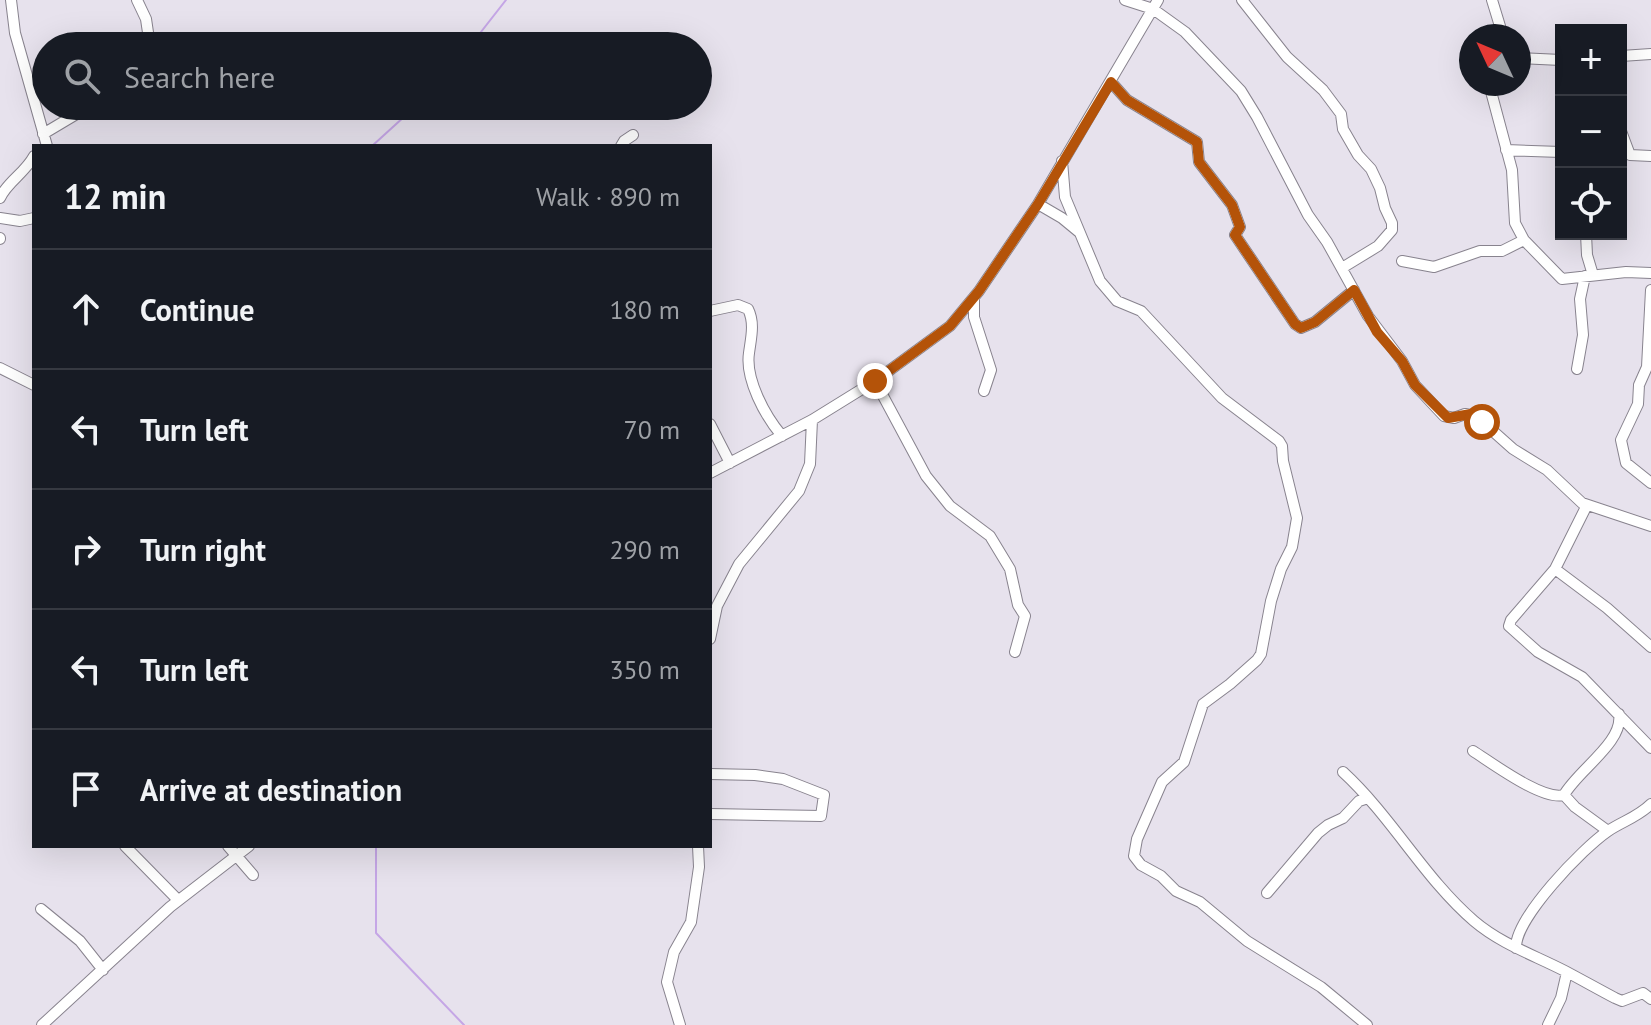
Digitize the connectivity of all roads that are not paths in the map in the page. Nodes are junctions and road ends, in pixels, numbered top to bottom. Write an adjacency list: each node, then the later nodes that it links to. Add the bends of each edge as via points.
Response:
1 (11, 0): 14 (street)
2 (137, 0): 8 (street)
3 (1125, 0): 6 (street)
4 (1242, 0): 35 (street, via 1341,114 1343,129 1380,188 1392,230 1378,246)
5 (1492, 0): 7 (street)
6 (1156, 4): 13 (street); 35 (street, via 1241,91)
7 (1499, 24)
8 (148, 32)
9 (1651, 54): 10 (street)
10 (1627, 56)
11 (1531, 59): 12 (street)
12 (1555, 60)
13 (1111, 82): 26 (street); 38 (street, via 1127,100 1197,142 1199,162 1232,205 1240,227 1235,235 1295,324 1301,328 1315,322)
14 (32, 96)
15 (1492, 96): 22 (street)
16 (38, 120): 19 (street)
17 (72, 120): 19 (street)
18 (633, 135): 20 (street)
19 (44, 141)
20 (622, 144)
21 (1627, 147): 24 (street, via 1630,155)
22 (1506, 150): 23 (street); 32 (street, via 1515,223)
23 (1555, 152)
24 (1651, 156)
25 (32, 159): 27 (street)
26 (1062, 161): 28 (street); 31 (street, via 1065,197)
27 (0, 198)
28 (1038, 204): 31 (street); 40 (street)
29 (0, 218): 30 (street)
30 (32, 218)
31 (1081, 234): 85 (street, via 1091,264 1110,294 1141,311 1222,398 1279,441 1297,518 1261,654 1203,704 1184,762 1162,782 1134,856)
32 (1524, 240): 34 (street, via 1502,251 1480,251 1434,267); 37 (street, via 1562,279)
33 (1586, 240): 37 (street)
34 (1402, 261)
35 (1342, 268): 38 (street)
36 (1651, 273): 37 (street)
37 (1589, 276): 44 (street, via 1580,299 1583,335)
38 (1354, 290): 54 (street, via 1377,332 1444,416 1476,416)
39 (1651, 290): 42 (street)
40 (974, 297): 45 (street, via 950,326); 47 (street, via 974,317 991,370)
41 (712, 311): 50 (street, via 738,305 752,316 751,376)
42 (1649, 347): 53 (street, via 1638,404 1621,440 1626,463)
43 (0, 368): 46 (street)
44 (1577, 369)
45 (875, 381): 48 (street); 59 (street, via 926,476 950,506 990,536 1010,569 1025,616)
46 (32, 384)
47 (984, 391)
48 (812, 420): 50 (street); 57 (street, via 810,464 799,491 739,564 717,606)
49 (712, 428): 51 (street)
50 (782, 436): 51 (street)
51 (730, 463): 52 (street)
52 (712, 472)
53 (1651, 483)
54 (1587, 505): 55 (street); 56 (street)
55 (1651, 526)
56 (1555, 569): 58 (street); 60 (street, via 1509,626 1538,652 1582,677)
57 (712, 630)
58 (1651, 647)
59 (1015, 652)
60 (1619, 714): 61 (street); 65 (street, via 1617,734)
61 (1651, 748)
62 (1473, 751): 65 (street, via 1531,787)
63 (1343, 772): 66 (street)
64 (712, 774): 68 (street, via 783,779 824,795 821,816)
65 (1564, 795): 69 (street)
66 (1368, 798): 76 (street, via 1318,833); 79 (street, via 1463,911)
67 (1651, 804): 69 (street)
68 (712, 814)
69 (1608, 831): 79 (street, via 1546,893 1521,927)
70 (127, 848): 77 (street)
71 (229, 848): 74 (street)
72 (246, 848): 74 (street)
73 (698, 848): 84 (street, via 691,922 674,952 667,982)
74 (235, 857): 75 (street); 77 (street)
75 (253, 875)
76 (1267, 893)
77 (178, 900): 80 (street)
78 (41, 909): 80 (street, via 80,941)
79 (1516, 948): 81 (street)
80 (103, 970): 83 (street)
81 (1567, 972): 82 (street, via 1622,1001 1643,993); 86 (street)
82 (1651, 999)
83 (42, 1025)
84 (680, 1025)
85 (1367, 1025)
86 (1548, 1025)

